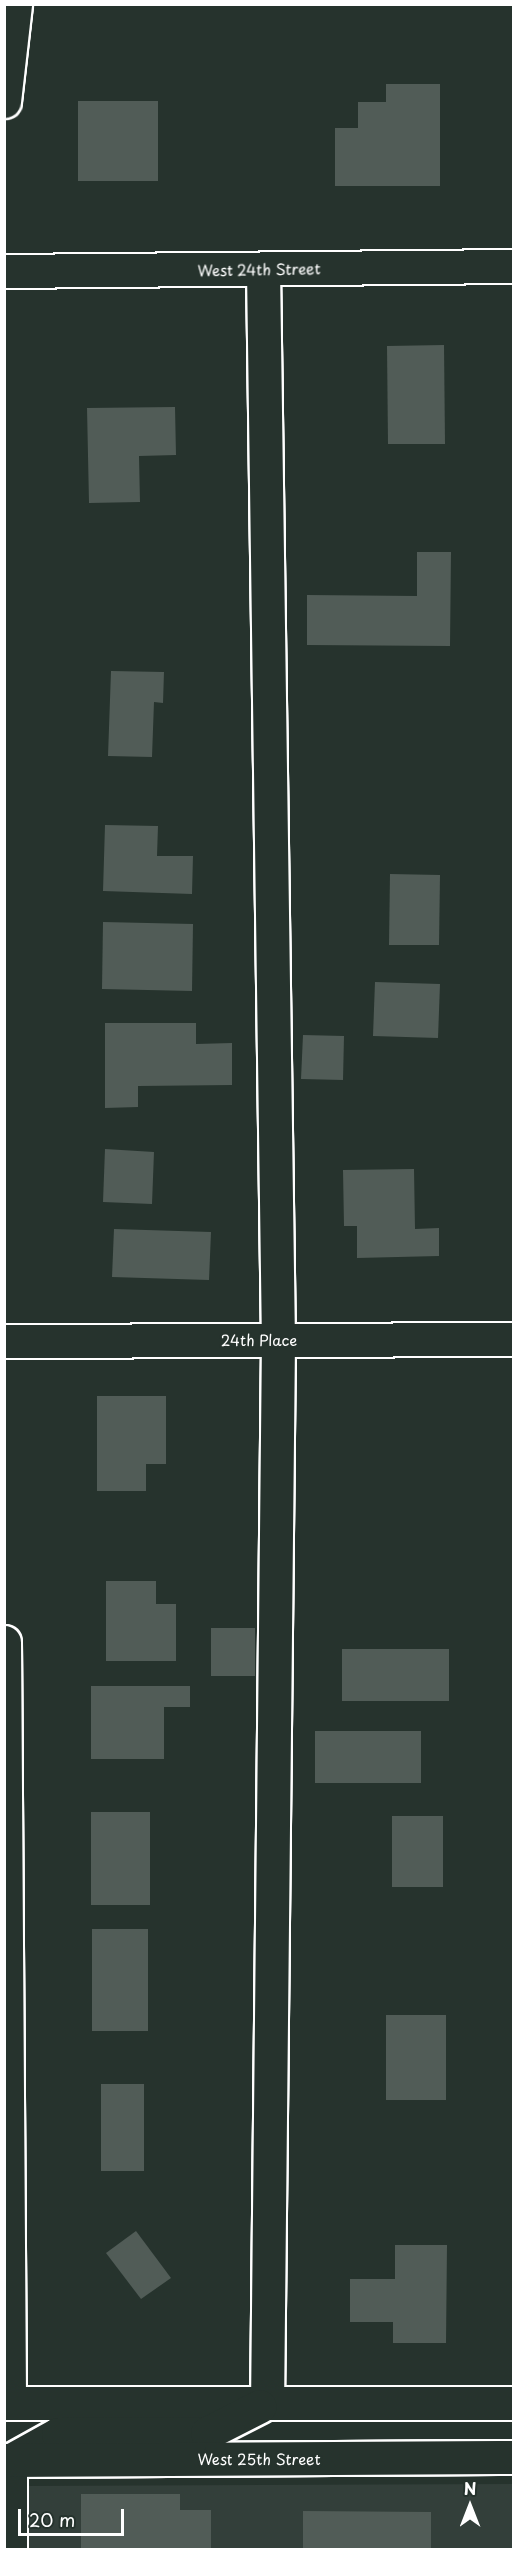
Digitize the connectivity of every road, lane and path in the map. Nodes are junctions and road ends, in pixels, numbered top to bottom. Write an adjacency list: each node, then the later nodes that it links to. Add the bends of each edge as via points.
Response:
1 (15, 4): 2 (street)
2 (4, 101)
3 (513, 266): 4 (street, West 24th Street)
4 (263, 269): 5 (street, West 24th Street); 7 (street)
5 (4, 271)
6 (513, 1339): 7 (street, 24th Place)
7 (278, 1340): 8 (street, 24th Place); 11 (street)
8 (4, 1341)
9 (4, 1642): 10 (street)
10 (7, 2403): 11 (street)
11 (267, 2403): 12 (street); 14 (street, via 207,2433 58,2434)
12 (513, 2403)
13 (513, 2457): 14 (street, West 25th Street)
14 (7, 2460): 15 (street)
15 (10, 2550)

